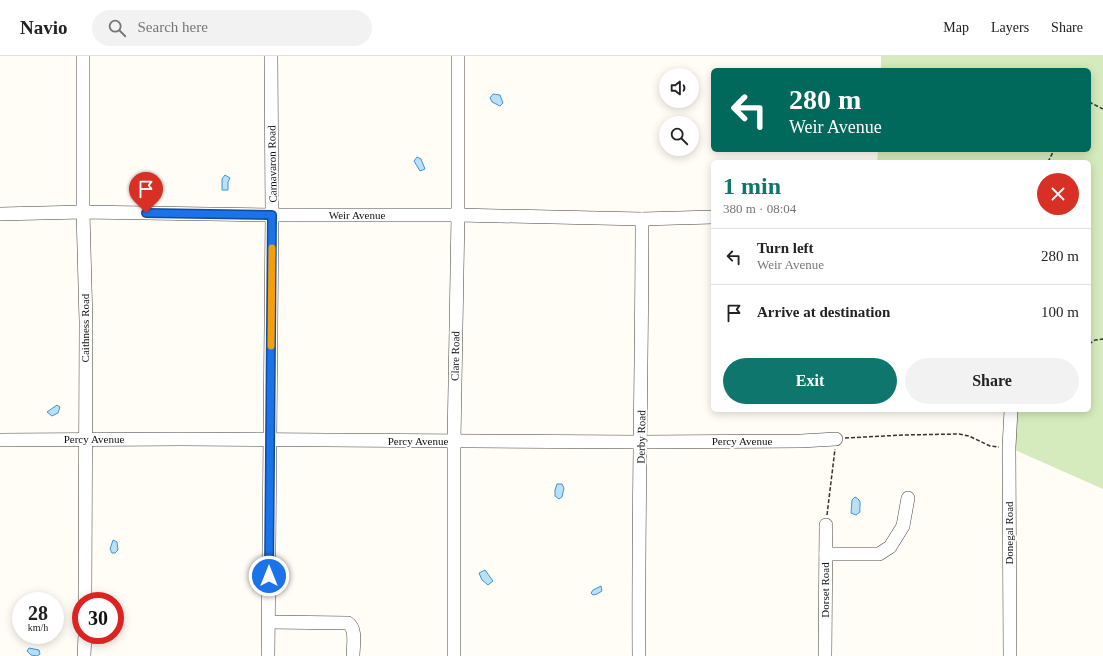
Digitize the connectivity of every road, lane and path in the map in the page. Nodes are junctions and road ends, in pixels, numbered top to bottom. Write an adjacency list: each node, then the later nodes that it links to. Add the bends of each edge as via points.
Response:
1 (83, 56): 6 (street, Caithness Road)
2 (270, 56): 8 (street, Carnavaron Road)
3 (458, 56): 9 (street, Clare Road)
4 (1091, 103): 5 (path)
5 (1103, 109)
6 (83, 212): 7 (street, Weir Avenue); 8 (street, Weir Avenue); 18 (street, Caithness Road, via 86,322)
7 (0, 214)
8 (272, 215): 9 (street, Weir Avenue); 15 (street, Carnavaron Road)
9 (458, 215): 11 (street, Weir Avenue); 19 (street, Clare Road)
10 (711, 217): 11 (street, Weir Avenue)
11 (642, 219): 20 (street, Derby Road)
12 (1103, 339): 13 (path)
13 (1091, 343)
14 (1011, 412): 21 (street, Donegal Road)
15 (270, 439): 18 (street, Percy Avenue); 19 (street, Percy Avenue); 26 (street, Carnavaron Road)
16 (836, 439): 20 (street, Percy Avenue); 21 (path, via 959,434 990,446); 23 (path)
17 (0, 440): 18 (street, Percy Avenue)
18 (84, 440): 25 (street, Caithness Road)
19 (454, 441): 20 (street, Percy Avenue); 31 (street, Clare Road)
20 (641, 442): 32 (street, Derby Road)
21 (1009, 448): 34 (street, Donegal Road)
22 (908, 498): 24 (street, via 903,526 890,547 879,554)
23 (826, 525): 24 (street, Dorset Road)
24 (826, 554): 33 (street, Dorset Road)
25 (85, 592)
26 (269, 622): 29 (street, Carnavaron Road); 30 (street, via 348,623 354,631)
27 (85, 644): 28 (street)
28 (84, 656)
29 (268, 656)
30 (353, 656)
31 (454, 656)
32 (639, 656)
33 (825, 656)
34 (1010, 656)

